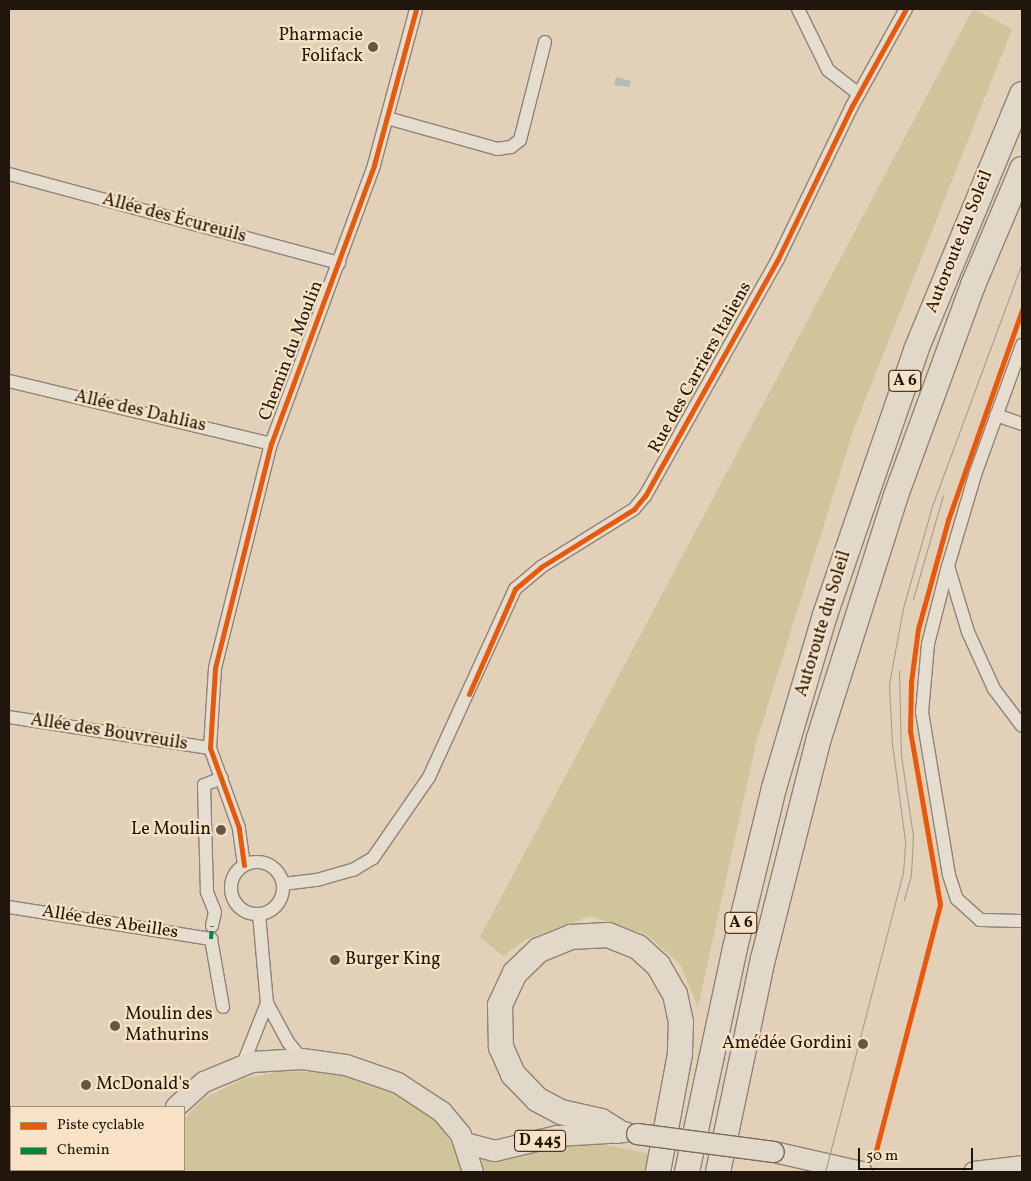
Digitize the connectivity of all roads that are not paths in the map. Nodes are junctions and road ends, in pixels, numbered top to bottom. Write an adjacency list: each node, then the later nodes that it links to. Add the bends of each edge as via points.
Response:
1 (416, 9): 7 (street, Chemin du Moulin)
2 (798, 9): 5 (street, via 828,70)
3 (906, 9): 5 (street, Rue des Carriers Italiens)
4 (545, 42): 7 (street, via 520,140 511,147 497,149)
5 (860, 94): 22 (street, Rue des Carriers Italiens, via 778,259 645,496 634,509 541,567 515,589 429,777 373,858 353,870 317,880)
6 (1022, 94): 38 (highway, Autoroute du Soleil / A 6, via 916,350 825,615 774,788 735,948)
7 (387, 118): 10 (street, Chemin du Moulin)
8 (1022, 169): 39 (highway, Autoroute du Soleil / A 6, via 970,293 894,498 819,738 763,959)
9 (9, 174): 10 (street, Allée des Écureuils)
10 (339, 263): 15 (street, Chemin du Moulin)
11 (1022, 345): 13 (street)
12 (9, 381): 15 (street, Allée des Dahlias)
13 (996, 415): 14 (street); 16 (street)
14 (1022, 424)
15 (272, 444): 19 (street, Chemin du Moulin, via 215,668)
16 (948, 566): 18 (street, via 968,632 994,689); 25 (street, via 928,644 924,671 924,720 949,875 957,899 980,920)
17 (9, 717): 19 (street, Allée des Bouvreuils)
18 (1022, 726)
19 (210, 748): 20 (street)
20 (222, 778): 21 (street, via 239,828); 26 (street, via 204,785 207,892 214,912)
21 (244, 865): 22 (street, via 252,862 269,864 276,869); 24 (street, via 233,878 232,895 242,910)
22 (283, 884): 24 (street, via 280,901 275,908)
23 (9, 907): 26 (street, Allée des Abeilles)
24 (259, 914): 27 (street)
25 (1022, 922)
26 (212, 933): 28 (street)
27 (267, 1003): 29 (street, via 288,1042); 30 (street)
28 (224, 1007)
29 (302, 1059): 30 (main road); 33 (main road, via 364,1069 398,1083 442,1112)
30 (243, 1064): 31 (main road, via 204,1082)
31 (177, 1106)
32 (627, 1132): 33 (main road, D 445, via 557,1136 495,1151); 34 (main road, D 445, bridge); 37 (highway, via 601,1121 567,1114 537,1099 513,1074 501,1047 500,1005 515,974 539,950 571,937 608,935 633,945 658,965 674,994 681,1022 680,1054)
33 (465, 1143): 36 (main road)
34 (774, 1152): 40 (main road); 41 (main road, D 445)
35 (1022, 1166): 42 (main road)
36 (474, 1172)
37 (658, 1172)
38 (687, 1172)
39 (718, 1172)
40 (789, 1172)
41 (862, 1172)
42 (974, 1172)

